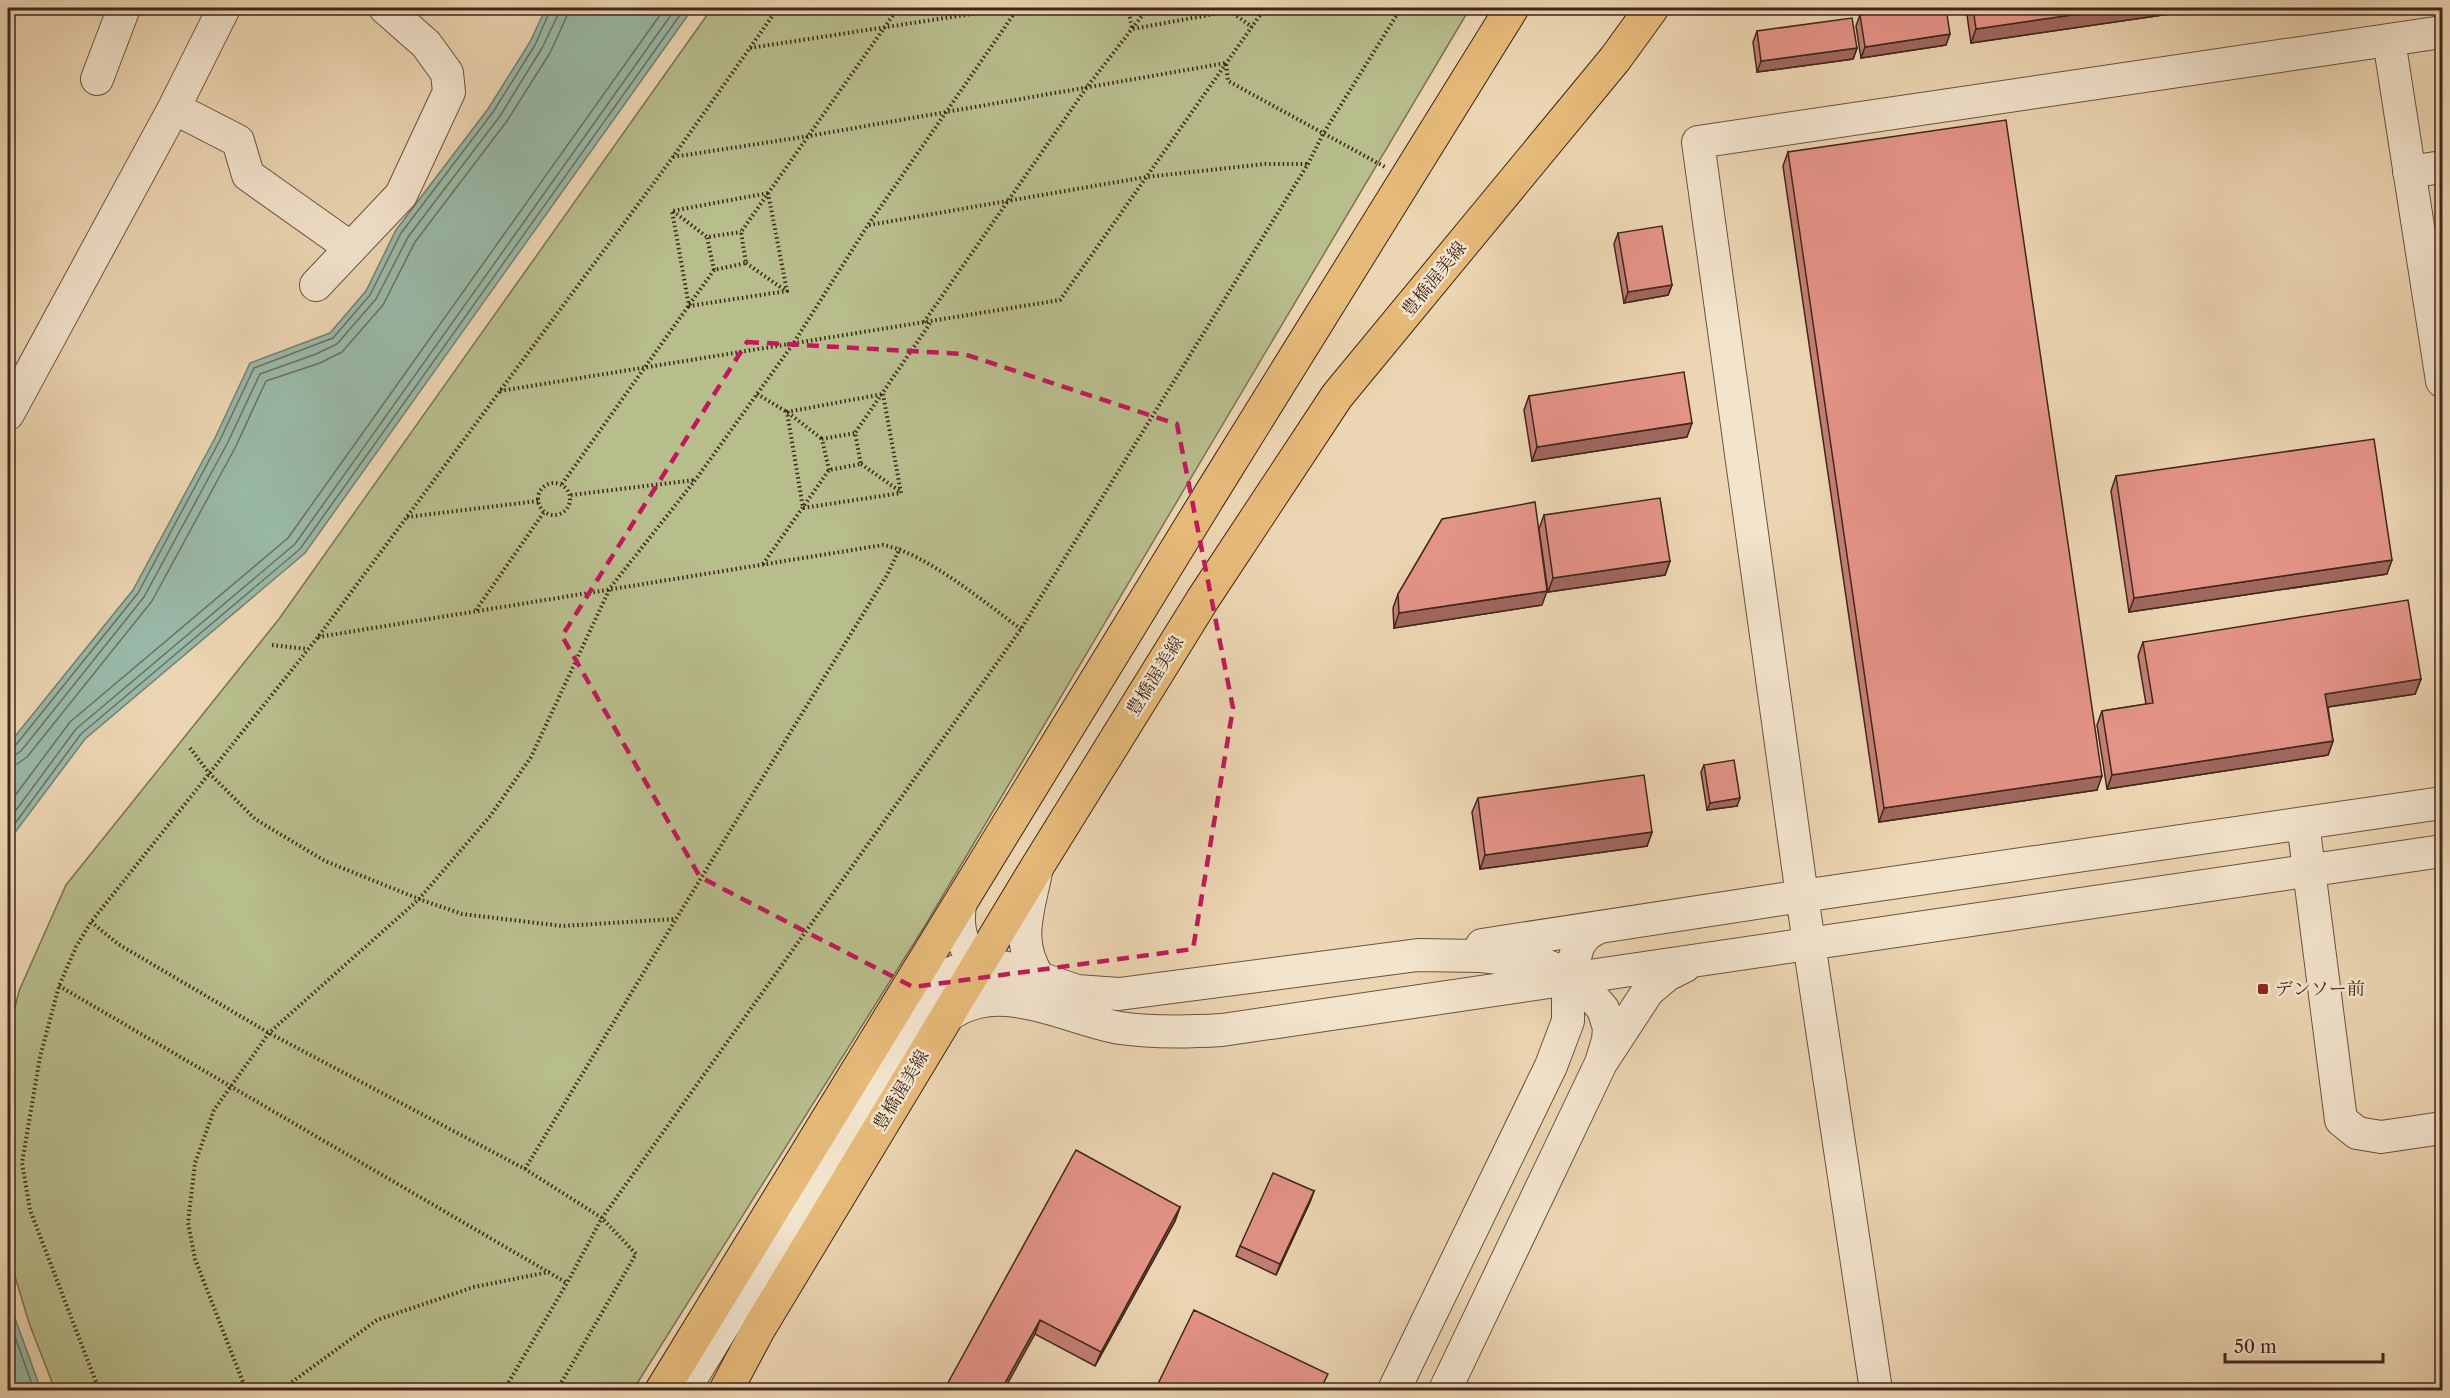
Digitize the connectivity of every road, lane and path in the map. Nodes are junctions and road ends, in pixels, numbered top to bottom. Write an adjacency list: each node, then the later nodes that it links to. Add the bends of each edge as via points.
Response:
1 (124, 8): 23 (street)
2 (224, 8): 25 (street)
3 (385, 8): 41 (street, via 426,44 447,73 448,92 401,195)
4 (778, 8): 21 (path)
5 (898, 8): 16 (path)
6 (1010, 8): 16 (path)
7 (1018, 8): 26 (path)
8 (1128, 8): 18 (path)
9 (1148, 8): 18 (path)
10 (1226, 8): 15 (path)
11 (1265, 8): 17 (path)
12 (1401, 8): 27 (path)
13 (1512, 8): 34 (main road)
14 (1652, 8): 82 (main road, 豊橋渥美線, via 1616,59 1337,396 1203,599)
15 (1231, 9): 17 (path); 18 (path)
16 (884, 27): 21 (path); 28 (path)
17 (1252, 27): 22 (path)
18 (1132, 29): 24 (path)
19 (2442, 32): 20 (street)
20 (2389, 40): 32 (street); 84 (street, via 1698,142)
21 (749, 49): 29 (path)
22 (1226, 63): 24 (path); 27 (path, via 1228,81); 33 (path)
23 (97, 79)
24 (1087, 87): 26 (path); 36 (path)
25 (174, 108): 41 (street, via 238,141 248,175); 56 (street)
26 (948, 110): 28 (path); 38 (path)
27 (1323, 134): 30 (path); 34 (path)
28 (808, 136): 29 (path); 35 (path)
29 (673, 157): 52 (path)
30 (1308, 164): 33 (path, via 1265,164); 73 (path)
31 (2442, 166): 32 (street)
32 (2409, 171): 51 (street)
33 (1146, 177): 36 (path); 47 (path, via 1060,300)
34 (1407, 179): 86 (main road)
35 (768, 193): 37 (path); 39 (path); 45 (path)
36 (1009, 201): 38 (path); 48 (path)
37 (672, 211): 40 (path); 46 (path)
38 (868, 225): 49 (path)
39 (741, 232): 40 (path); 42 (path)
40 (707, 237): 43 (path)
41 (351, 248): 44 (street)
42 (746, 263): 43 (path); 45 (path)
43 (714, 270): 46 (path)
44 (316, 285)
45 (787, 291): 46 (path)
46 (689, 306): 50 (path)
47 (931, 321): 48 (path); 54 (path)
48 (924, 322): 49 (path)
49 (793, 344): 50 (path); 53 (path)
50 (645, 368): 52 (path); 62 (path)
51 (2442, 381)
52 (500, 392): 68 (path)
53 (757, 394): 55 (path); 61 (path)
54 (883, 394): 55 (path); 57 (path); 63 (path)
55 (787, 412): 58 (path); 66 (path)
56 (8, 414)
57 (855, 433): 58 (path); 59 (path)
58 (822, 439): 60 (path)
59 (861, 464): 60 (path); 63 (path)
60 (830, 471): 66 (path)
61 (696, 479): 64 (path); 71 (path)
62 (562, 483): 64 (path); 65 (path, via 551,482 541,489)
63 (901, 493): 66 (path)
64 (571, 495): 67 (path, via 569,508 558,515)
65 (538, 501): 67 (path); 68 (path)
66 (803, 507): 70 (path)
67 (544, 512): 72 (path)
68 (406, 517): 74 (path)
69 (900, 548): 70 (path, via 884,545); 73 (path); 87 (path)
70 (763, 565): 71 (path)
71 (610, 588): 72 (path); 85 (path, via 531,757 490,815)
72 (476, 611): 74 (path)
73 (1022, 629): 106 (path)
74 (318, 637): 76 (path)
75 (272, 645): 76 (path)
76 (308, 650): 78 (path)
77 (190, 748): 78 (path)
78 (209, 773): 85 (path, via 255,819 325,861); 88 (path)
79 (2442, 802): 80 (street)
80 (2303, 823): 83 (street); 84 (street)
81 (2442, 851): 83 (street)
82 (1037, 867): 93 (main road, 豊橋渥美線); 94 (street, via 1024,938 1027,958)
83 (2309, 870): 90 (street); 104 (street, via 2341,1120 2357,1133 2381,1137)
84 (1802, 896): 89 (street); 90 (street)
85 (418, 899): 87 (path, via 462,914 562,926); 100 (path)
86 (960, 905): 93 (street, via 960,934); 114 (main road)
87 (675, 919): 105 (path)
88 (91, 922): 96 (path); 100 (path, via 118,944)
89 (1599, 927): 91 (street); 95 (street, via 1579,944)
90 (1809, 943): 92 (street); 119 (street)
91 (1418, 955): 94 (street, via 1119,994 1077,991); 95 (street, via 1537,962)
92 (1695, 961): 95 (street); 101 (street, via 1666,975 1648,990)
93 (978, 963): 94 (street, via 1007,967); 98 (street, via 1020,990); 99 (main road, 豊橋渥美線); 115 (street, via 943,976 927,993)
94 (1039, 978)
95 (1568, 979): 97 (street); 101 (street, via 1586,989 1602,1009 1609,1028); 102 (street, via 1568,1021)
96 (59, 986): 103 (path); 109 (path, via 40,1057 22,1163 30,1210)
97 (1510, 988): 98 (street, via 1222,1030 1123,1028); 102 (street, via 1536,995 1549,1007 1555,1034)
98 (1069, 1014): 99 (street, via 1008,999 961,1007)
99 (943, 1020): 116 (main road, 豊橋渥美線)
100 (269, 1033): 103 (path); 105 (path)
101 (1602, 1064): 118 (street)
102 (1551, 1066): 117 (street)
103 (230, 1086): 107 (path); 110 (path, via 214,1110 195,1163 188,1223 195,1259)
104 (2442, 1128)
105 (525, 1169): 106 (path)
106 (602, 1218): 108 (path); 113 (path, via 636,1254)
107 (549, 1272): 108 (path); 111 (path, via 474,1287 377,1320)
108 (567, 1282): 112 (path)
109 (99, 1390)
110 (246, 1390)
111 (281, 1390)
112 (504, 1390)
113 (557, 1390)
114 (662, 1390)
115 (684, 1390)
116 (726, 1390)
117 (1394, 1390)
118 (1444, 1390)
119 (1876, 1390)

